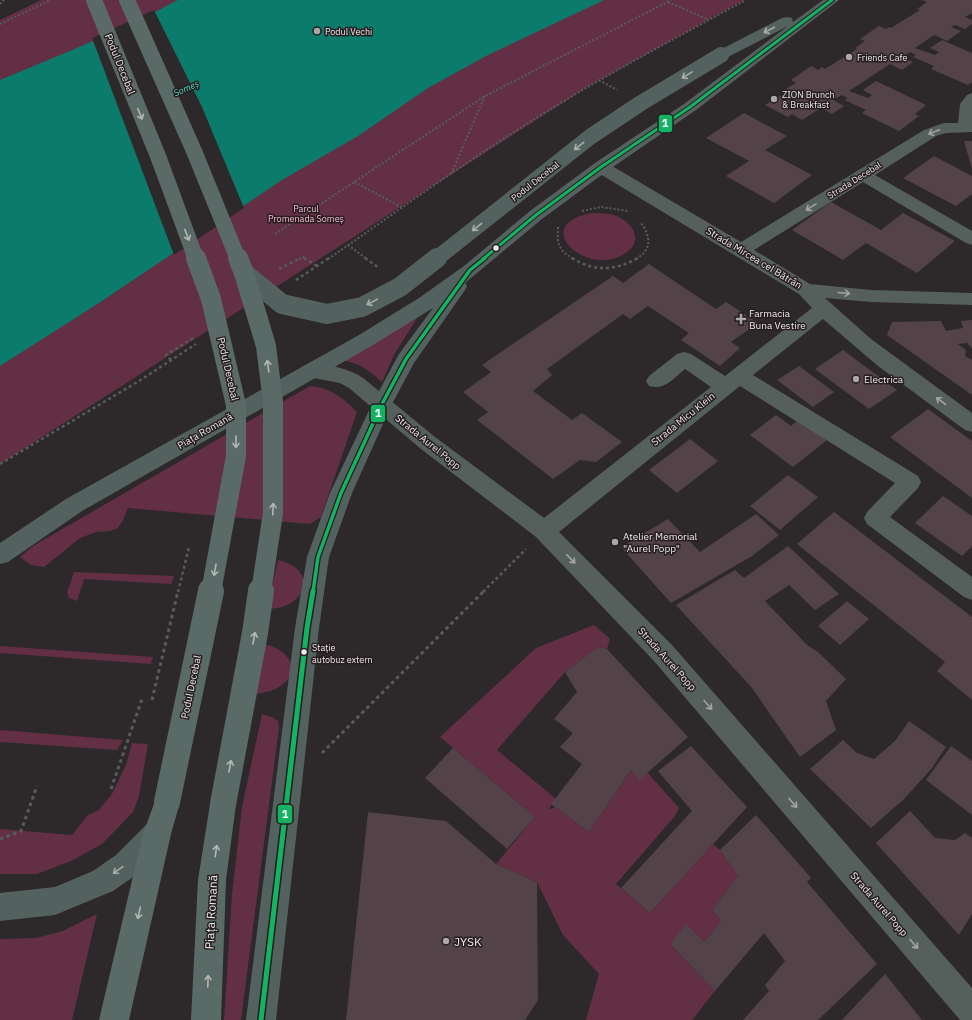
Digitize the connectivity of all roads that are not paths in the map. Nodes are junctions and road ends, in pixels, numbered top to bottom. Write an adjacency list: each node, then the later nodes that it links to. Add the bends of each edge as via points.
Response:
1 (94, 0): 24 (main road, Podul Decebal, one-way to 24, bridge, via 158,156 211,299 236,405 236,456 205,621 167,802)
2 (127, 0): 11 (main road, Podul Decebal, bridge, via 194,151)
3 (831, 1): 6 (street, Piața Romană, via 690,107); 11 (street, Podul Decebal, one-way to 11, bridge, via 721,55 641,103 590,137 400,287 362,307 327,314 282,304)
4 (972, 98): 5 (street, via 968,104)
5 (969, 127): 7 (street, Strada Decebal, one-way to 7, via 944,128 930,133)
6 (601, 167): 9 (street, Strada Mircea cel Bătrân); 10 (street, Piața Romană, via 536,215)
7 (863, 175): 8 (street); 9 (street, Strada Decebal, one-way to 9)
8 (972, 239)
9 (742, 250): 12 (street, Strada Mircea cel Bătrân)
10 (470, 270): 15 (street, Piața Romană, via 406,315); 18 (street, Piața Romană, via 406,359)
11 (244, 273): 23 (main road, Podul Decebal, one-way to 11, bridge, via 255,633 273,513 273,402 266,346)
12 (806, 290): 13 (street, one-way to 13, via 871,296); 14 (street, Strada Mircea cel Bătrân)
13 (972, 299)
14 (823, 309): 17 (street, Strada Micu Klein); 19 (street, Strada Mircea cel Bătrân, one-way to 14, via 866,345)
15 (310, 371): 18 (street, Strada Aurel Popp, via 345,376); 21 (street, Piața Romană, via 74,505)
16 (656, 381): 17 (street, via 684,359)
17 (732, 381): 20 (street, Strada Micu Klein); 22 (street, via 910,482 875,518)
18 (382, 404): 20 (street, Strada Aurel Popp); 29 (street, Piața Romană, via 341,493 318,557 307,628)
19 (972, 424)
20 (536, 539): 26 (street, Strada Aurel Popp, one-way to 26, via 663,653)
21 (0, 555)
22 (972, 590)
23 (223, 804): 28 (main road, Piața Romană, one-way to 23, via 212,880)
24 (157, 834): 25 (street, one-way to 25, via 126,865 103,881 55,900); 27 (main road, one-way to 27)
25 (0, 907)
26 (972, 1011)
27 (114, 1020)
28 (206, 1020)
29 (261, 1020)

